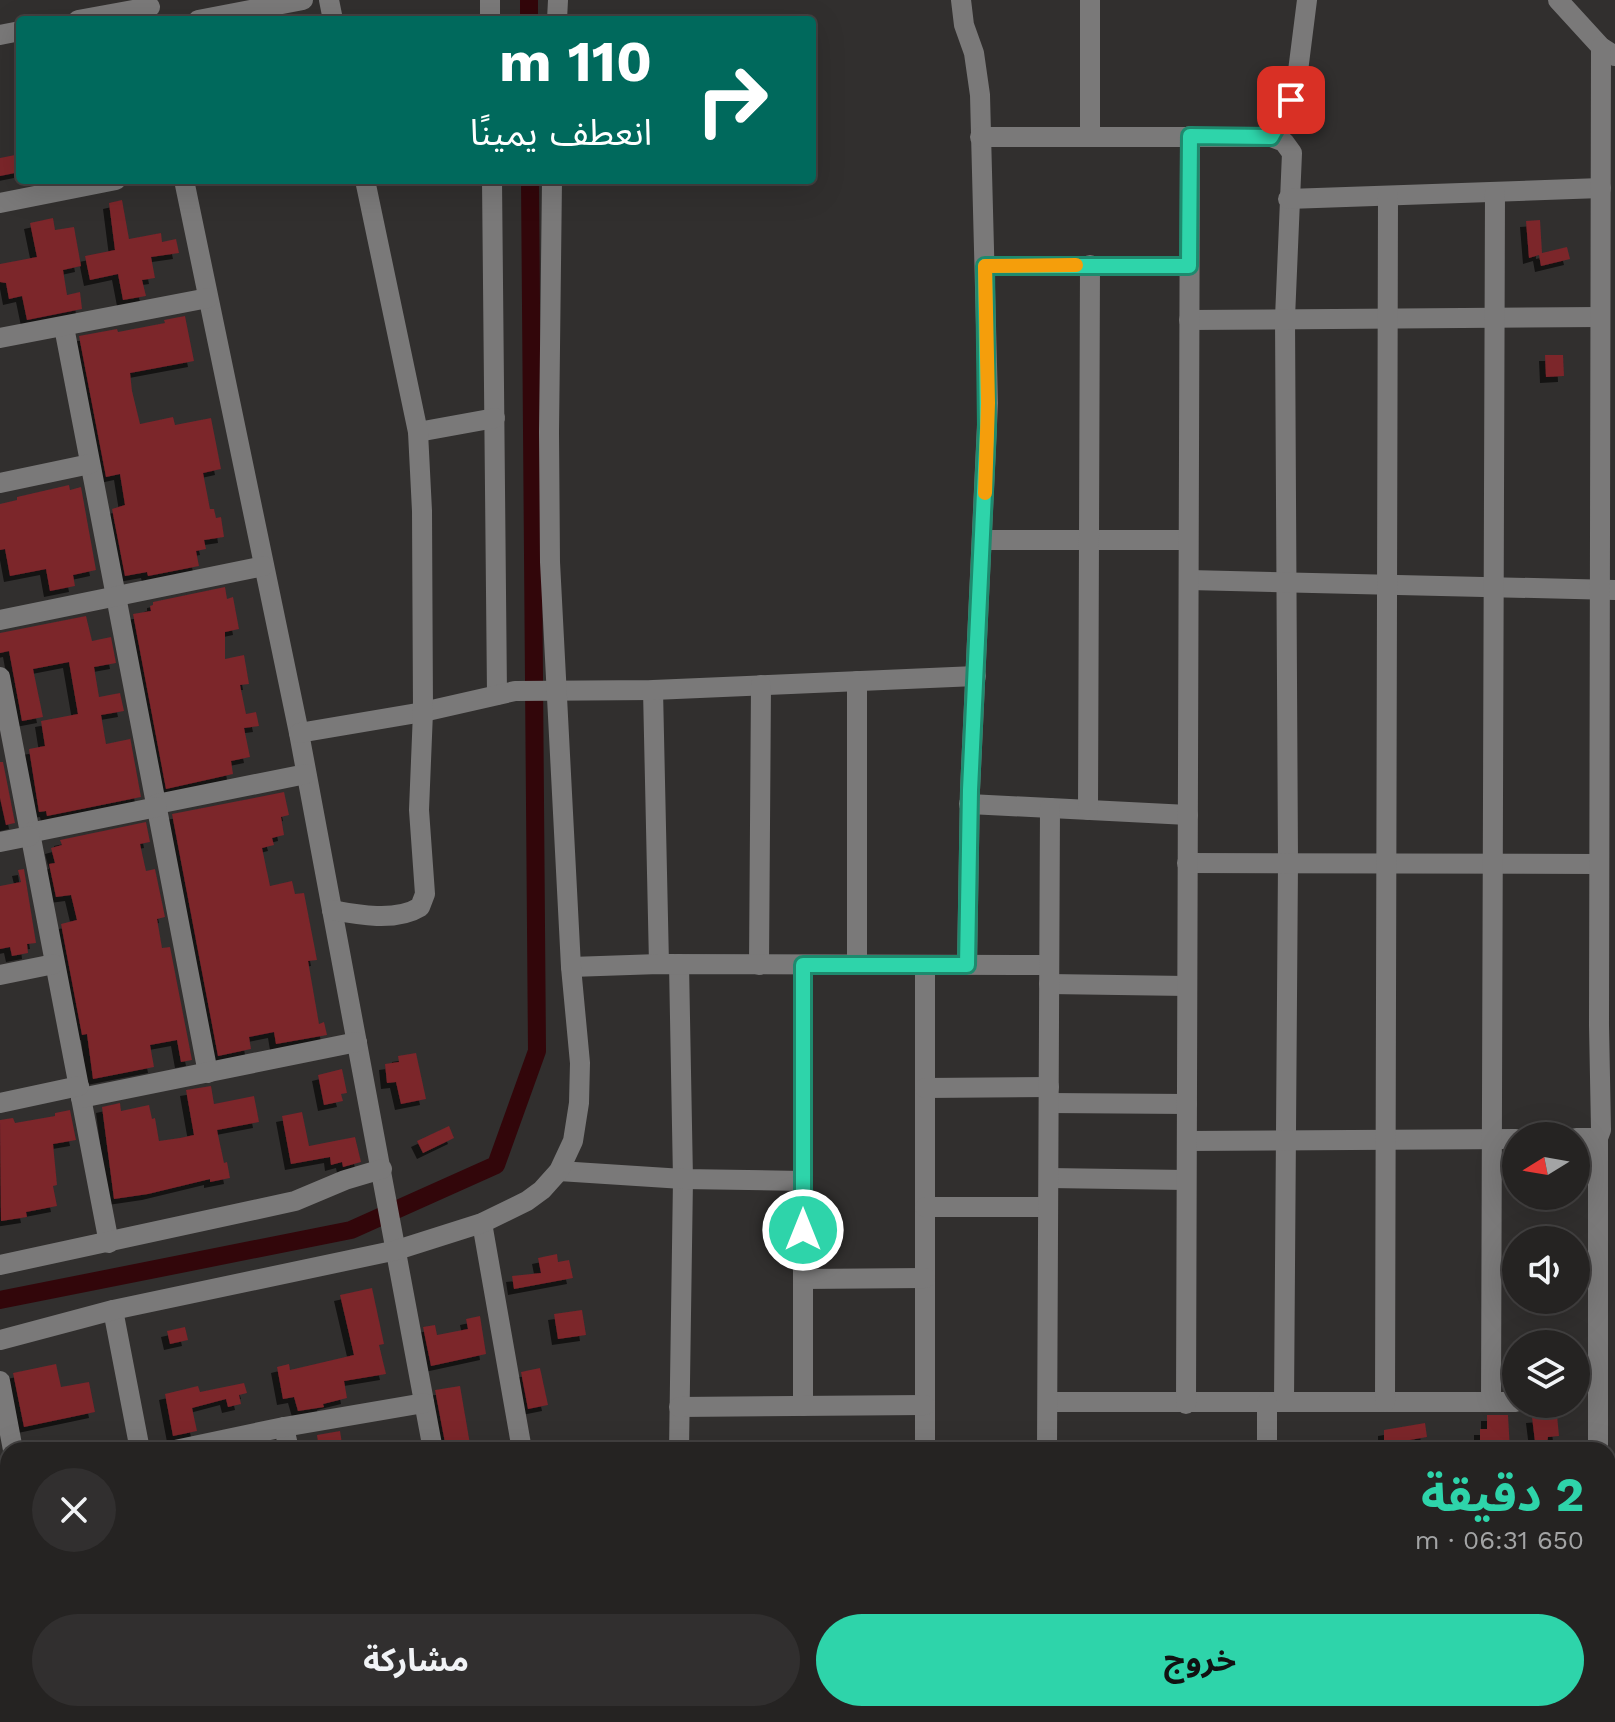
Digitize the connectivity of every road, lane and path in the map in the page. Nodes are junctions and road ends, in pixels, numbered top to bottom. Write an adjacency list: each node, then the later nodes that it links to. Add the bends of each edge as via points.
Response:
1 (303, 0): 8 (street)
2 (961, 0): 12 (street, via 978,75)
3 (1090, 0): 10 (street)
4 (1307, 0): 13 (street, via 1297,79)
5 (1558, 0): 9 (street)
6 (151, 9): 7 (street)
7 (105, 16)
8 (219, 16)
9 (1608, 51): 19 (street)
10 (1090, 136): 11 (street); 12 (street)
11 (1190, 136): 13 (street); 26 (street)
12 (980, 137): 25 (street)
13 (1271, 137): 22 (street, via 1292,153)
14 (96, 184): 23 (street)
15 (185, 184): 27 (street)
16 (366, 184): 36 (street)
17 (492, 184): 35 (street)
18 (552, 184): 56 (street)
19 (1601, 188): 20 (street); 28 (street)
20 (1495, 193): 21 (street); 31 (street)
21 (1388, 196): 22 (street); 30 (street)
22 (1288, 199): 29 (street)
23 (0, 203)
24 (1090, 265): 25 (street); 26 (street); 40 (street)
25 (985, 266): 41 (street)
26 (1189, 266): 32 (street)
27 (208, 298): 33 (street); 43 (street)
28 (1600, 317): 31 (street); 39 (street)
29 (1285, 318): 30 (street); 32 (street); 45 (street)
30 (1387, 318): 31 (street); 46 (street)
31 (1495, 319): 47 (street)
32 (1189, 320): 42 (street)
33 (64, 327): 34 (street); 37 (street)
34 (0, 338)
35 (495, 418): 36 (street); 57 (street)
36 (418, 432): 60 (street)
37 (90, 464): 38 (street); 49 (street)
38 (0, 483)
39 (1607, 495): 48 (street)
40 (1089, 539): 41 (street); 42 (street); 66 (street)
41 (983, 540): 51 (street)
42 (1188, 540): 44 (street)
43 (264, 566): 49 (street); 61 (street)
44 (1189, 580): 45 (street); 67 (street)
45 (1286, 583): 46 (street); 70 (street)
46 (1387, 585): 47 (street); 72 (street)
47 (1495, 587): 48 (street); 73 (street)
48 (1607, 590): 58 (street)
49 (116, 596): 50 (street); 64 (street)
50 (0, 620)
51 (976, 676): 53 (street); 63 (street)
52 (0, 677): 59 (street)
53 (857, 681): 54 (street); 80 (street)
54 (761, 685): 55 (street); 78 (street)
55 (653, 690): 56 (street); 77 (street)
56 (546, 691): 57 (street); 83 (street)
57 (506, 693): 60 (street)
58 (1607, 701): 74 (street)
59 (3, 710): 68 (street)
60 (423, 712): 61 (street); 75 (street, via 419,810 424,901 415,910 394,914)
61 (299, 733): 62 (street)
62 (306, 774): 64 (street); 75 (street)
63 (969, 804): 65 (street); 82 (street)
64 (157, 805): 68 (street); 89 (street)
65 (1050, 808): 66 (street); 85 (street)
66 (1088, 810): 67 (street)
67 (1188, 815): 71 (street)
68 (30, 835): 69 (street); 76 (street)
69 (0, 842)
70 (1288, 862): 71 (street); 72 (street); 97 (street)
71 (1187, 863): 86 (street)
72 (1386, 863): 73 (street); 96 (street)
73 (1493, 864): 74 (street); 98 (street)
74 (1599, 864): 87 (street)
75 (332, 910): 88 (street)
76 (54, 964): 84 (street); 91 (street)
77 (669, 964): 78 (street); 83 (street); 104 (street)
78 (759, 965): 79 (street)
79 (803, 965): 80 (street); 106 (street)
80 (857, 965): 81 (street)
81 (925, 965): 82 (street); 90 (street)
82 (967, 965): 85 (street)
83 (571, 967): 102 (street, via 579,1103 573,1141)
84 (0, 975)
85 (1049, 975): 86 (street); 92 (street)
86 (1187, 986): 94 (street)
87 (1607, 1025): 95 (street)
88 (357, 1042): 89 (street); 101 (street)
89 (208, 1073): 91 (street)
90 (925, 1088): 92 (street); 107 (street)
91 (80, 1092): 93 (street); 110 (street)
92 (1049, 1095): 94 (street); 103 (street)
93 (0, 1103)
94 (1187, 1104): 100 (street)
95 (1605, 1133): 124 (street)
96 (1385, 1138): 97 (street); 98 (street); 120 (street)
97 (1285, 1139): 100 (street); 119 (street)
98 (1492, 1139): 99 (street); 121 (street)
99 (1502, 1139)
100 (1187, 1141): 105 (street)
101 (382, 1169): 110 (street, via 295,1201); 111 (street)
102 (559, 1171): 104 (street); 109 (street, via 527,1201)
103 (1049, 1178): 105 (street); 108 (street)
104 (683, 1179): 106 (street); 129 (street)
105 (1186, 1180): 126 (street)
106 (803, 1181): 114 (street)
107 (925, 1207): 108 (street); 113 (street)
108 (1048, 1207): 118 (street)
109 (482, 1223): 111 (street); 137 (street)
110 (109, 1243): 112 (street)
111 (397, 1250): 115 (street); 125 (street)
112 (0, 1265)
113 (925, 1278): 114 (street); 127 (street)
114 (803, 1279): 128 (street)
115 (113, 1310): 116 (street); 133 (street)
116 (0, 1340)
117 (0, 1381): 132 (street)
118 (1048, 1402): 126 (street); 140 (street)
119 (1276, 1402): 120 (street); 126 (street); 141 (street)
120 (1385, 1402): 121 (street)
121 (1491, 1402): 122 (street)
122 (1502, 1402)
123 (1590, 1402): 124 (street)
124 (1598, 1402): 131 (street)
125 (424, 1403): 130 (street); 136 (street)
126 (1186, 1404)
127 (925, 1405): 128 (street); 139 (street)
128 (803, 1406): 129 (street)
129 (679, 1407): 138 (street)
130 (284, 1427): 134 (street); 135 (street)
131 (1603, 1437)
132 (11, 1442)
133 (138, 1442)
134 (213, 1442)
135 (287, 1442)
136 (431, 1442)
137 (521, 1442)
138 (679, 1442)
139 (925, 1442)
140 (1047, 1442)
141 (1268, 1442)

